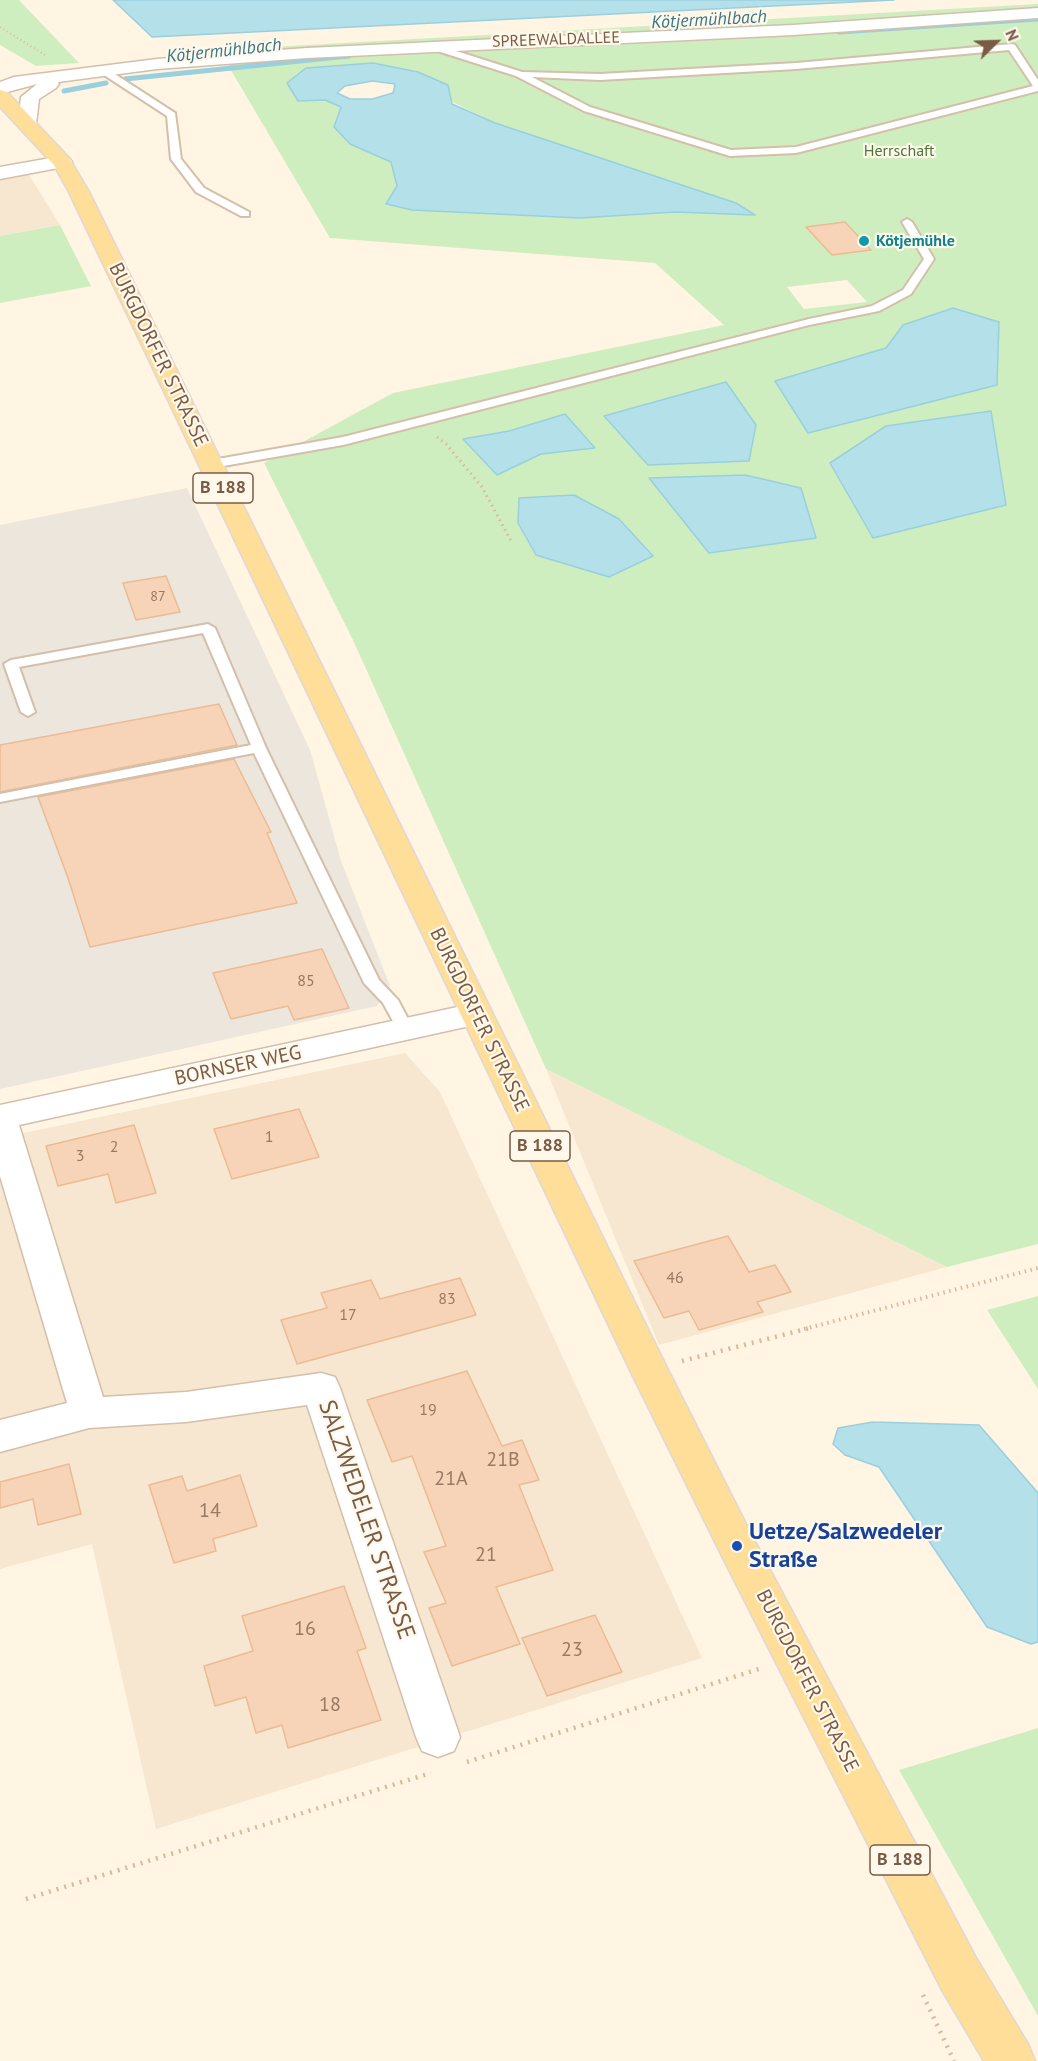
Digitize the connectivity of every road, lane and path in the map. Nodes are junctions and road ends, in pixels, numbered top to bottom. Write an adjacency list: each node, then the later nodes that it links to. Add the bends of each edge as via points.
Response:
1 (1038, 13): 2 (street, SPREEWALDALLEE, via 793,30)
2 (431, 46): 3 (street, SPREEWALDALLEE); 4 (lane)
3 (104, 71): 5 (street, SPREEWALDALLEE); 13 (lane, via 172,116 176,159 200,190)
4 (519, 74): 7 (lane, via 612,76 796,66 1012,47); 7 (lane, via 587,109 730,153 796,150)
5 (74, 76): 6 (street, SPREEWALDALLEE); 8 (street, SPREEWALDALLEE, via 23,81)
6 (50, 84): 8 (street, SPREEWALDALLEE); 10 (street, SPREEWALDALLEE, via 30,97)
7 (1038, 87)
8 (0, 89)
9 (0, 96): 10 (main road, B 188)
10 (27, 124): 11 (main road, B 188)
11 (62, 162): 12 (street); 16 (main road, BURGDORFER STRASSE / B 188)
12 (0, 173)
13 (245, 214)
14 (907, 222): 15 (lane, via 929,259 907,292 875,309 809,322)
15 (418, 422): 16 (lane, via 343,441); 17 (path, via 446,444 482,487)
16 (212, 464): 21 (main road, BURGDORFER STRASSE / B 188)
17 (511, 541)
18 (28, 712): 19 (lane, via 11,664 208,628)
19 (259, 748): 20 (lane); 22 (lane, via 372,983 390,1000)
20 (0, 798)
21 (476, 1014): 22 (street, BORNSER WEG); 25 (main road, BURGDORFER STRASSE / B 188)
22 (406, 1030): 23 (street, BORNSER WEG)
23 (0, 1118): 26 (street)
24 (1038, 1268): 25 (path)
25 (649, 1370): 28 (main road, BURGDORFER STRASSE / B 188)
26 (89, 1413): 27 (street, SALZWEDELER STRASSE); 29 (street, SALZWEDELER STRASSE, via 186,1407 321,1388)
27 (0, 1436)
28 (794, 1657): 29 (path); 31 (main road, BURGDORFER STRASSE / B 188, via 959,1974)
29 (446, 1757): 30 (path)
30 (26, 1899)
31 (1011, 2061)

